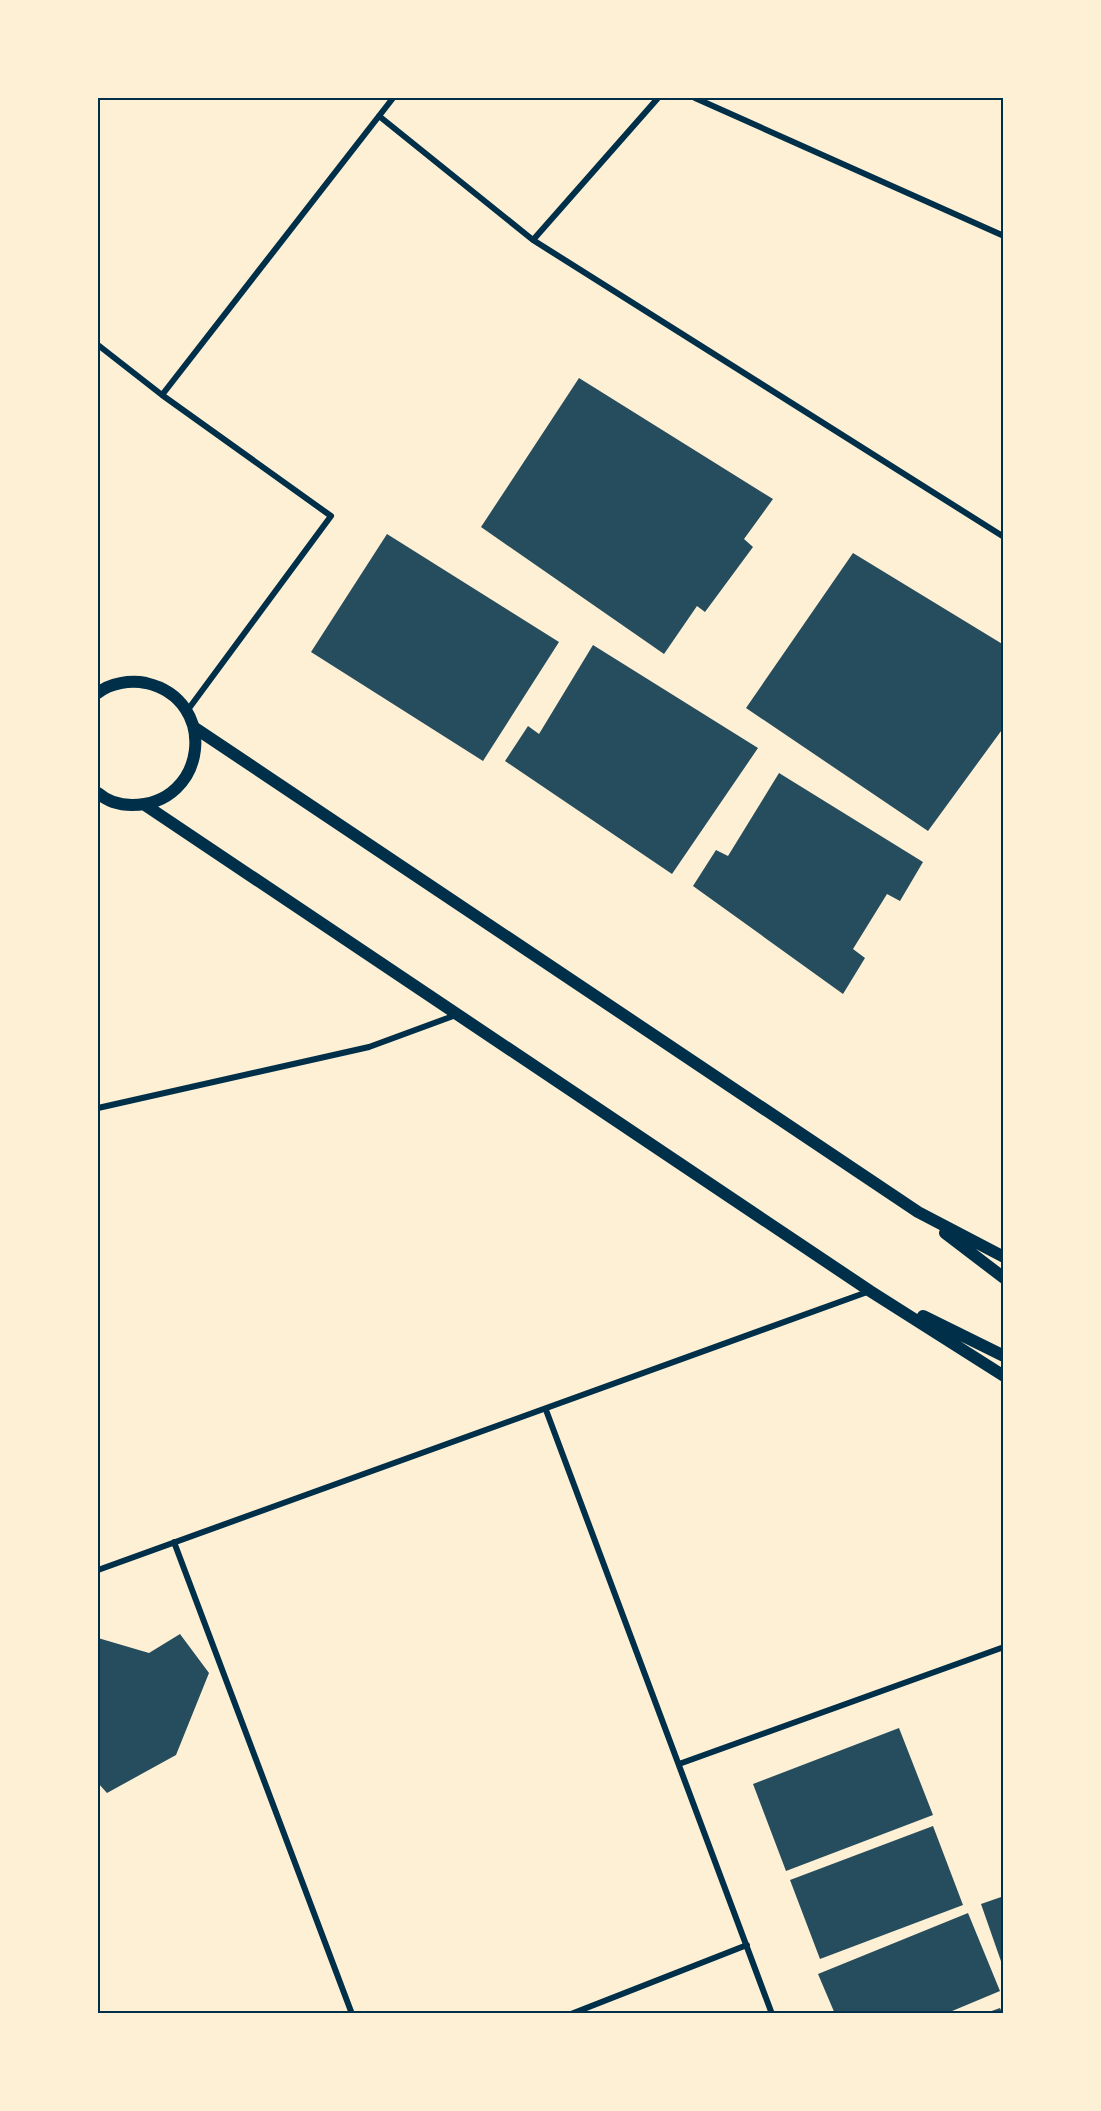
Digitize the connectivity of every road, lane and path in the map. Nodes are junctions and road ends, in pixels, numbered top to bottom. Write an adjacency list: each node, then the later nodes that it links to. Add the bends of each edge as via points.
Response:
1 (393, 98): 4 (street)
2 (658, 98): 6 (street)
3 (695, 98): 5 (street)
4 (379, 116): 6 (street); 8 (street)
5 (1004, 236)
6 (533, 240): 9 (street)
7 (98, 345): 8 (street)
8 (162, 395): 11 (street, via 331,516)
9 (1004, 537)
10 (99, 690): 11 (main road, via 119,683 158,686)
11 (187, 711): 12 (main road)
12 (195, 728): 14 (main road, via 192,767 182,783 166,797); 17 (main road)
13 (98, 793): 14 (main road, via 123,805)
14 (145, 805): 15 (main road)
15 (457, 1015): 16 (street, via 369,1047); 20 (main road)
16 (98, 1108)
17 (918, 1212): 18 (main road); 19 (main road)
18 (1004, 1257)
19 (1004, 1278)
20 (870, 1291): 21 (main road); 22 (main road); 23 (street)
21 (1004, 1356)
22 (1004, 1376)
23 (546, 1410): 24 (street); 27 (street)
24 (174, 1542): 25 (street); 29 (street)
25 (98, 1570)
26 (1004, 1647): 27 (street)
27 (679, 1764): 28 (street)
28 (747, 1945): 30 (street); 31 (street)
29 (352, 2013)
30 (571, 2013)
31 (772, 2013)

